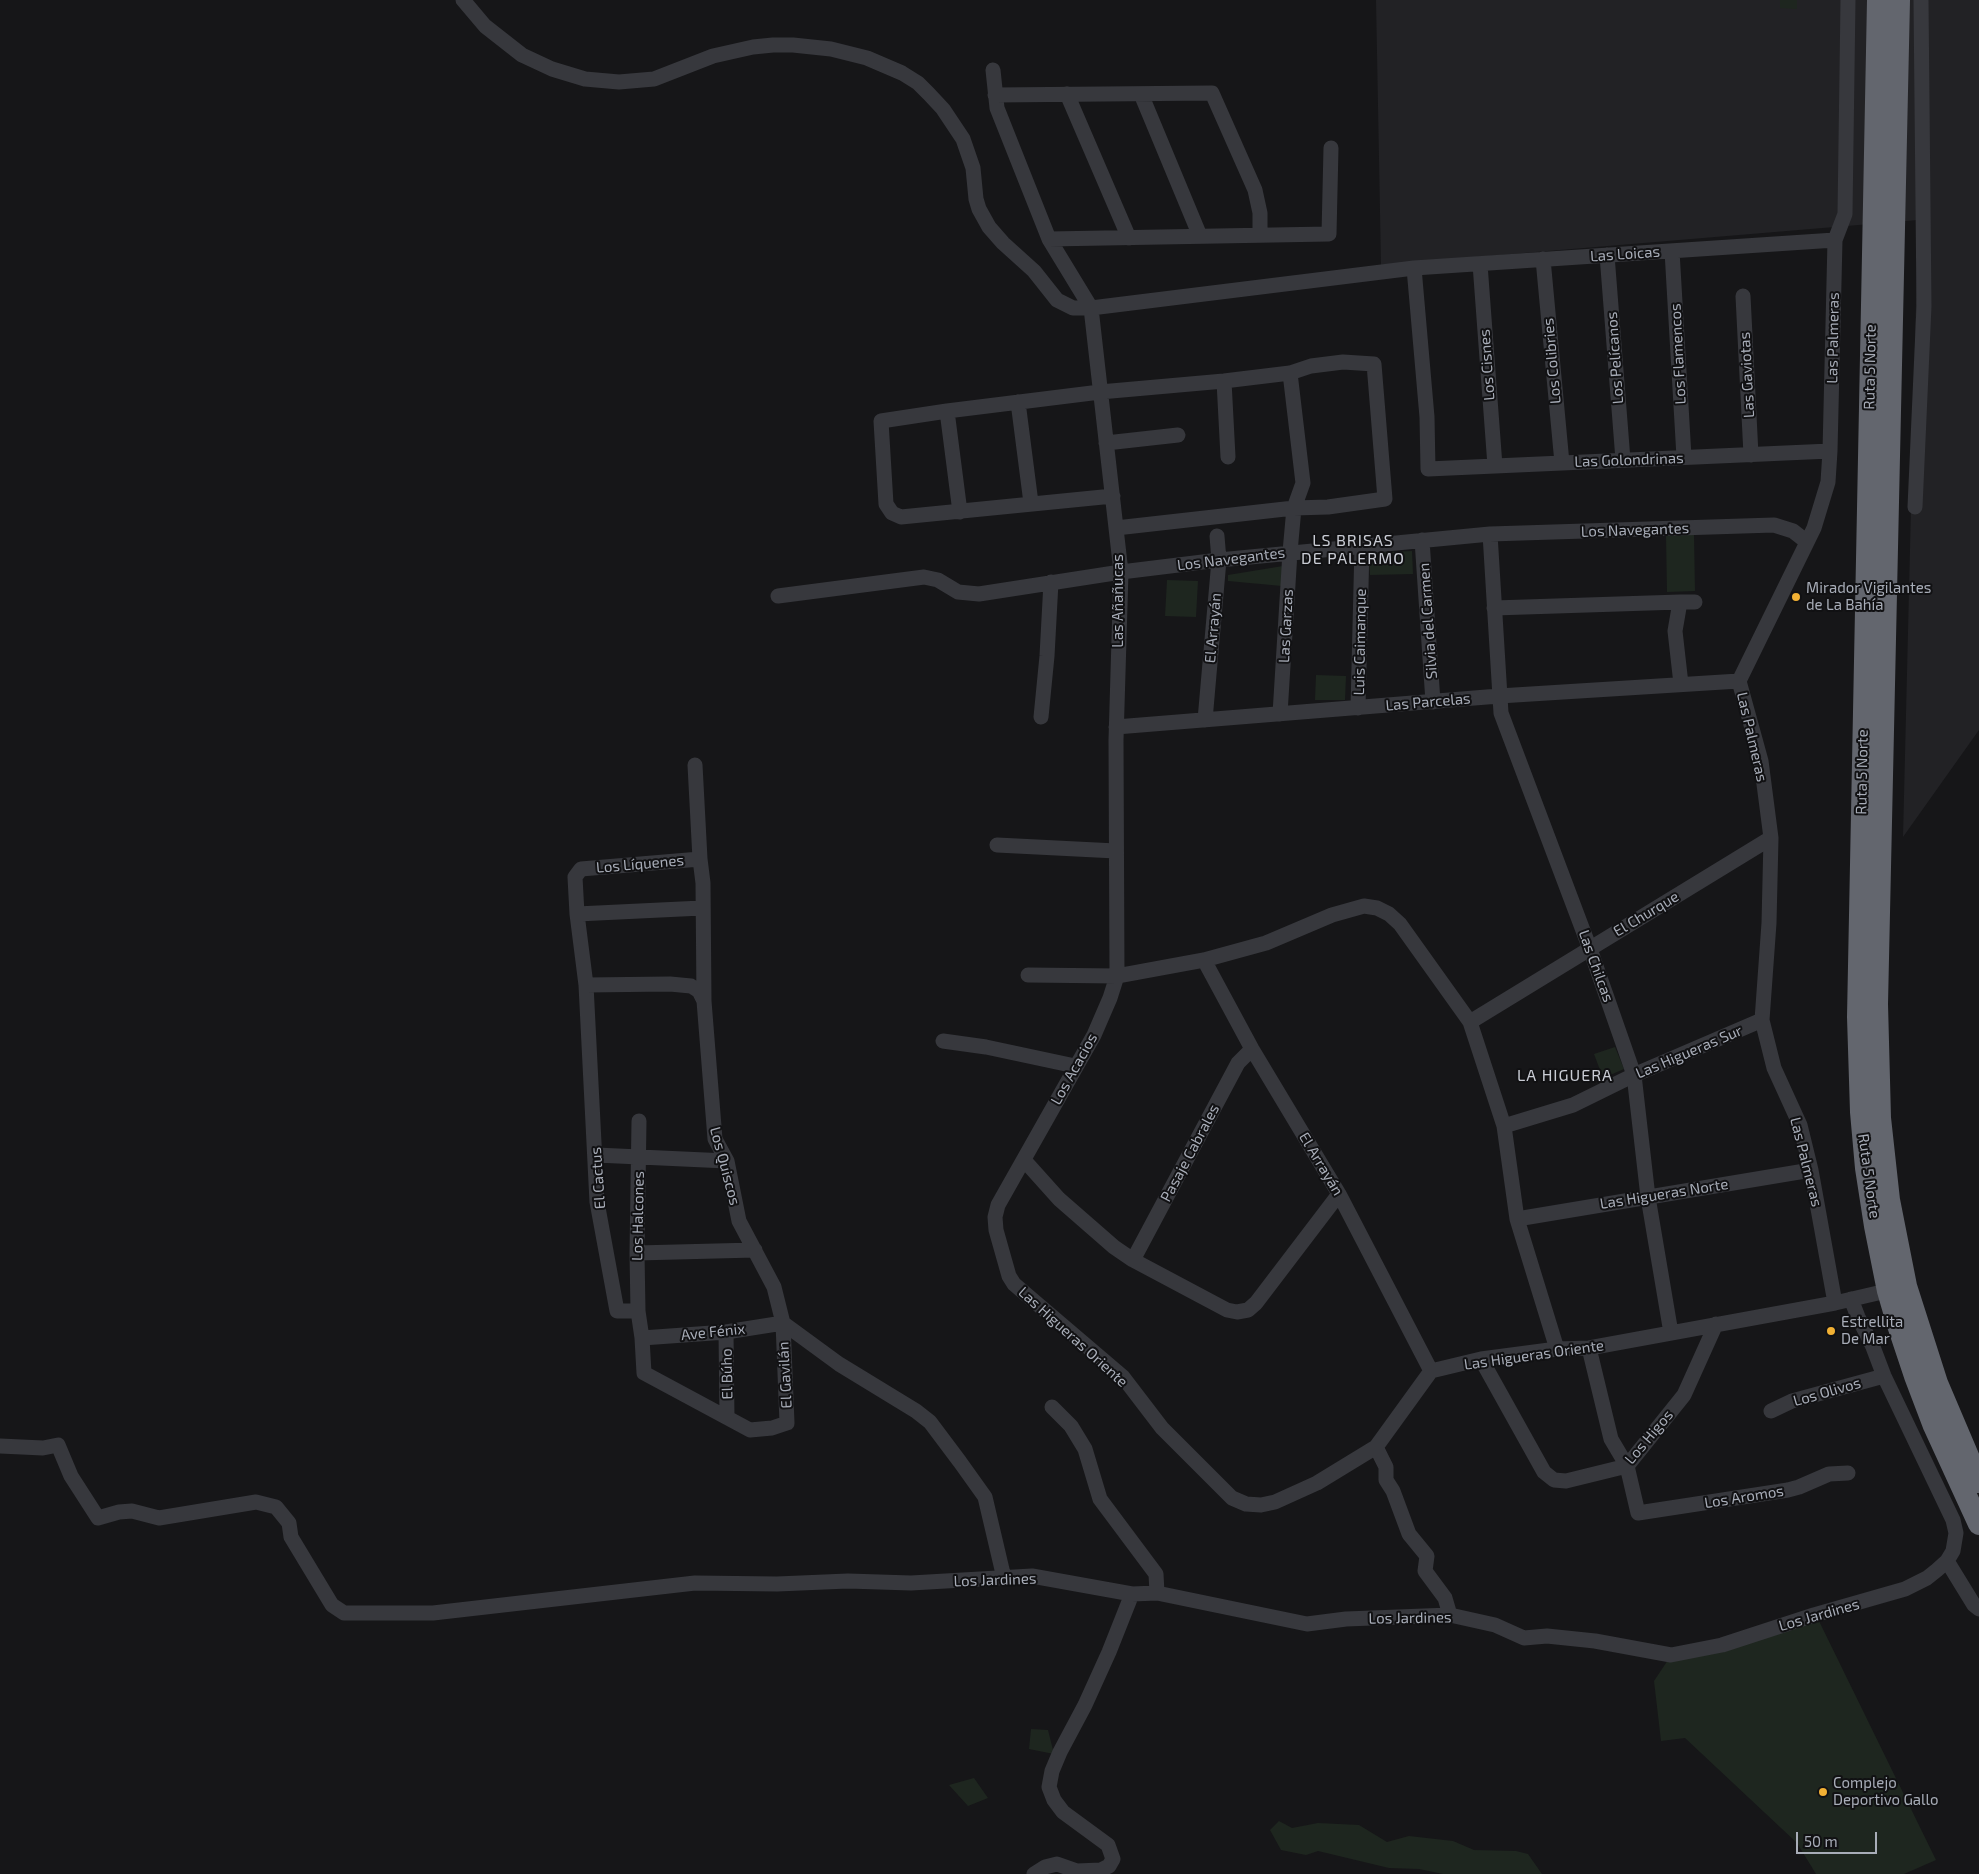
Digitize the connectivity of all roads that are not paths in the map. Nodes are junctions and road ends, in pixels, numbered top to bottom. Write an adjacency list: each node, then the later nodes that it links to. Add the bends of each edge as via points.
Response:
1 (463, 0): 22 (street, Las Loicas, via 484,26 522,55 552,70 585,79 619,82 654,79 713,56 773,45 831,48 885,65 918,83 943,109 957,130 971,158 979,209 992,231 1034,271 1062,304)
2 (1848, 0): 15 (street, Las Palmeras, via 1845,214)
3 (1878, 0): 98 (highway, Ruta 5 Norte, via 1858,1042 1866,1168 1875,1226)
4 (1899, 0): 98 (highway, Ruta 5 Norte, via 1877,1044 1880,1118)
5 (1921, 0): 39 (street, via 1924,306)
6 (993, 70): 9 (street, Las Añañucas)
7 (1066, 94): 8 (street); 9 (street); 13 (street)
8 (1141, 94): 11 (street, via 1212,93 1255,190); 12 (street)
9 (995, 95): 14 (street, Las Añañucas, via 997,108)
10 (1332, 148): 11 (street, via 1330,234)
11 (1260, 235): 12 (street)
12 (1200, 236): 13 (street)
13 (1129, 238): 14 (street)
14 (1049, 239): 22 (street, Las Añañucas)
15 (1835, 240): 16 (street, Las Loicas); 30 (street, Las Palmeras)
16 (1672, 251): 17 (street, Las Loicas); 33 (street, Los Flamencos)
17 (1607, 255): 18 (street, Las Loicas); 34 (street, Los Pelícanos)
18 (1543, 259): 19 (street, Las Loicas); 35 (street, Los Colibries)
19 (1480, 264): 20 (street, Las Loicas); 36 (street, Los Cisnes)
20 (1414, 268): 22 (street, Las Loicas); 36 (street, Las Golondrinas, via 1427,417 1428,468)
21 (1743, 296): 31 (street, Las Gaviotas)
22 (1090, 308): 25 (street, Las Añañucas)
23 (1290, 373): 24 (street); 40 (street, Las Garzas, via 1303,483); 40 (street, via 1311,366 1343,362 1374,364 1385,499)
24 (1224, 382): 25 (street); 32 (street)
25 (1100, 392): 26 (street); 29 (street, Las Añañucas)
26 (1018, 402): 27 (street); 38 (street)
27 (947, 411): 41 (street); 41 (street, via 881,421 886,504 892,513 901,517)
28 (1178, 435): 29 (street)
29 (1106, 442): 37 (street, Las Añañucas)
30 (1830, 451): 31 (street, Las Golondrinas); 46 (street, Las Palmeras, via 1824,498)
31 (1751, 455): 33 (street, Las Golondrinas)
32 (1228, 457)
33 (1684, 457): 34 (street, Las Golondrinas)
34 (1624, 460): 35 (street, Las Golondrinas)
35 (1562, 463): 36 (street, Las Golondrinas)
36 (1495, 466)
37 (1113, 496): 38 (street); 42 (street, Las Añañucas)
38 (1031, 503): 41 (street)
39 (1915, 507)
40 (1294, 508): 42 (street); 48 (street, Las Garzas)
41 (960, 512)
42 (1116, 528): 50 (street, Las Añañucas)
43 (1490, 534): 45 (street, Los Navegantes); 46 (street, Los Navegantes, via 1774,525 1793,531); 55 (street, Las Chilcas)
44 (1217, 536): 49 (street, El Arrayán)
45 (1422, 540): 47 (street, Los Navegantes); 59 (street, Silvia del Carmen)
46 (1807, 542): 56 (street, Las Palmeras)
47 (1362, 546): 48 (street, Los Navegantes); 60 (street, Luis Caimanque)
48 (1290, 552): 49 (street, Los Navegantes); 61 (street, Las Garzas)
49 (1219, 560): 50 (street, Los Navegantes); 63 (street, El Arrayán)
50 (1121, 572): 51 (street, Los Navegantes); 64 (street, Las Añañucas)
51 (1051, 582): 52 (street, Los Navegantes, via 972,595 924,577); 62 (street)
52 (778, 596)
53 (1680, 602): 54 (street); 55 (street); 57 (street, via 1675,631)
54 (1695, 602)
55 (1494, 608): 58 (street, Las Chilcas)
56 (1739, 681): 57 (street, Las Parcelas); 66 (street, Las Palmeras, via 1760,761)
57 (1681, 684): 58 (street, Las Parcelas)
58 (1499, 696): 59 (street, Las Parcelas); 73 (street, Las Chilcas, via 1501,713)
59 (1433, 702): 60 (street, Las Parcelas)
60 (1358, 708): 61 (street, Las Parcelas)
61 (1280, 714): 63 (street, Las Parcelas)
62 (1041, 717)
63 (1205, 720): 64 (street, Las Parcelas)
64 (1116, 728): 68 (street, Las Añañucas)
65 (696, 765): 69 (street, Los Quiscos)
66 (1772, 838): 73 (street, El Churque); 79 (street, Las Palmeras)
67 (997, 845): 68 (street)
68 (1116, 850): 76 (street, Las Añañucas)
69 (700, 859): 70 (street, Los Líquenes); 71 (street, Los Quiscos)
70 (581, 869): 72 (street, El Cactus, via 576,877)
71 (702, 908): 72 (street); 78 (street, Los Quiscos)
72 (577, 914): 77 (street, El Cactus)
73 (1590, 949): 80 (street, El Churque); 84 (street, Las Chilcas)
74 (1204, 960): 76 (street); 80 (street, via 1266,942 1332,915 1364,906 1377,908 1400,924); 82 (street, El Arrayán)
75 (1028, 975): 76 (street)
76 (1117, 976): 83 (street, Los Acacios, via 1102,1018)
77 (586, 986): 78 (street, via 691,986 699,991); 87 (street, El Cactus)
78 (704, 1001): 90 (street, Los Quiscos, via 715,1139)
79 (1762, 1020): 84 (street, Las Higueras Sur); 91 (street, Las Palmeras, via 1774,1068 1800,1124)
80 (1470, 1022): 86 (street)
81 (943, 1041): 83 (street)
82 (1252, 1049): 92 (street, El Arrayán); 97 (street, Pasaje Cabrales, via 1238,1063)
83 (1075, 1066): 89 (street, Los Acacios)
84 (1634, 1075): 86 (street, Las Higueras Sur, via 1573,1105); 93 (street, Las Chilcas)
85 (640, 1121): 88 (street, Los Halcones)
86 (1504, 1126): 94 (street)
87 (596, 1155): 88 (street); 101 (street, El Cactus, via 597,1202 617,1311)
88 (638, 1157): 90 (street); 96 (street, Los Halcones)
89 (1024, 1160): 97 (street, via 1058,1199); 116 (street, Las Higueras Oriente, via 998,1205 995,1218 1014,1284 1122,1377 1162,1428 1232,1498 1254,1505 1275,1502 1317,1483)
90 (727, 1161): 95 (street, Los Quiscos, via 739,1221)
91 (1811, 1170): 93 (street, Las Higueras Norte); 100 (street, Las Palmeras)
92 (1339, 1194): 97 (street, via 1256,1303 1242,1312 1226,1310); 110 (street, El Arrayán)
93 (1648, 1197): 94 (street, Las Higueras Norte); 105 (street, Las Chilcas)
94 (1517, 1219): 107 (street)
95 (755, 1250): 96 (street); 102 (street, Los Quiscos, via 774,1287)
96 (637, 1253): 101 (street, Los Halcones)
97 (1133, 1260)
98 (1898, 1288): 99 (street, Las Higueras Oriente); 119 (highway, Ruta 5 Norte); 120 (highway, Ruta 5 Norte, via 1905,1346 1924,1399)
99 (1852, 1299): 100 (street, Las Higueras Oriente); 111 (street, Los Jardines)
100 (1835, 1303): 103 (street, Las Higueras Oriente)
101 (638, 1311): 106 (street)
102 (783, 1323): 104 (street, Ave Fénix); 114 (street, El Gavilán, via 787,1423 750,1430); 122 (street, via 839,1364 930,1422 986,1497)
103 (1716, 1324): 105 (street, Las Higueras Oriente); 117 (street, Los Higos, via 1684,1395)
104 (726, 1332): 106 (street, Ave Fénix); 114 (street, El Búho)
105 (1671, 1332): 108 (street, Las Higueras Oriente)
106 (642, 1338): 114 (street, via 644,1373)
107 (1557, 1348): 108 (street, Las Higueras Oriente); 109 (street, Las Higueras Oriente)
108 (1589, 1348): 117 (street, via 1611,1439)
109 (1481, 1359): 110 (street, Las Higueras Oriente); 117 (street, Los Higos, via 1550,1478 1566,1481)
110 (1431, 1371): 116 (street, Las Higueras Oriente)
111 (1884, 1376): 113 (street, Los Olivos, via 1792,1400); 121 (street, Los Jardines, via 1953,1520 1955,1545)
112 (1052, 1408): 123 (street, via 1071,1426 1085,1449 1100,1499 1156,1574)
113 (1771, 1411)
114 (727, 1417)
115 (0, 1446): 122 (street, Los Jardines, via 43,1448 58,1445 72,1476 98,1518 132,1511 159,1518 256,1502 276,1507 289,1523 291,1537 332,1605 344,1613 433,1613 695,1583 911,1583)
116 (1376, 1447): 126 (street, via 1386,1467 1386,1480 1410,1534 1427,1556 1426,1571 1445,1598)
117 (1627, 1466): 118 (street, Los Aromos, via 1638,1513 1788,1490 1829,1474)
118 (1848, 1473)
119 (1979, 1482)
120 (1979, 1524)
121 (1946, 1562): 125 (street); 126 (street, Los Jardines, via 1927,1578 1905,1589 1722,1645 1671,1655 1595,1641 1547,1636 1524,1638 1495,1625)
122 (1004, 1578): 124 (street, Los Jardines, via 1032,1576)
123 (1157, 1593): 124 (street, Los Jardines); 126 (street, Los Jardines, via 1307,1624 1346,1619)
124 (1132, 1594): 127 (street, via 1085,1705 1060,1752 1049,1787 1064,1812 1108,1846 1113,1859 1101,1870 1077,1871 1057,1864)
125 (1979, 1609)
126 (1450, 1615)
127 (1034, 1874)

